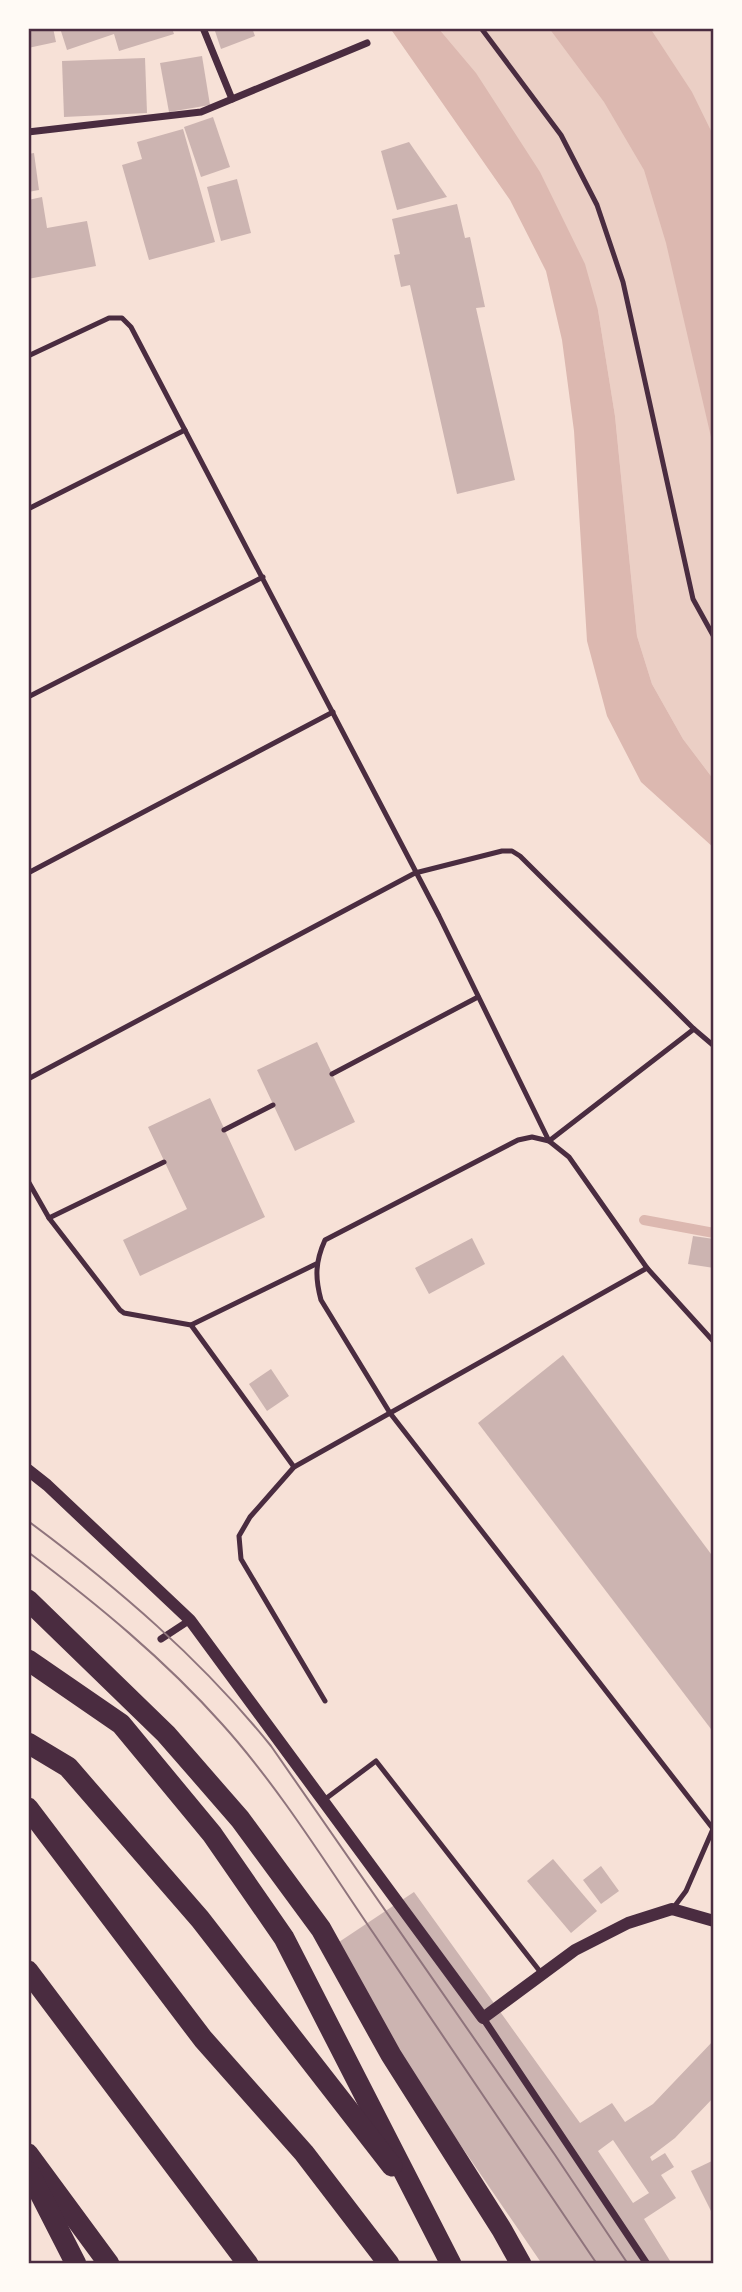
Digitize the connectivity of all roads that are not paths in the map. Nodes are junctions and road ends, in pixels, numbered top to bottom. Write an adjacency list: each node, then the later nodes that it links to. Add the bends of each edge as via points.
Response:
1 (203, 28): 4 (street)
2 (481, 28): 10 (lane, via 561,135 597,205 623,282 693,599)
3 (367, 43): 4 (street)
4 (233, 99): 5 (street, via 201,112)
5 (28, 132)
6 (28, 356): 7 (lane, via 109,318 122,318)
7 (185, 430): 8 (lane); 9 (lane)
8 (28, 509)
9 (263, 577): 11 (lane); 12 (lane)
10 (714, 637)
11 (28, 697)
12 (333, 712): 13 (lane); 14 (lane)
13 (28, 873)
14 (415, 873): 15 (lane); 16 (lane, via 513,851); 19 (lane)
15 (478, 997): 18 (lane); 22 (lane)
16 (694, 1029): 17 (lane); 22 (lane)
17 (714, 1046)
18 (332, 1074)
19 (28, 1079)
20 (273, 1105): 21 (lane)
21 (224, 1130)
22 (549, 1141): 26 (lane, via 518,1140 325,1240); 27 (lane, via 569,1157)
23 (164, 1162): 25 (lane)
24 (28, 1181): 25 (lane)
25 (49, 1218): 28 (lane, via 124,1313)
26 (316, 1264): 28 (lane); 30 (lane, via 321,1300)
27 (647, 1268): 29 (lane); 30 (lane)
28 (191, 1325): 31 (lane)
29 (714, 1342)
30 (390, 1413): 31 (lane); 41 (lane)
31 (294, 1467): 37 (lane, via 250,1517 239,1536 240,1559)
32 (28, 1471): 34 (street)
33 (28, 1600): 55 (highway, via 166,1734 240,1818 321,1929 391,2055)
34 (190, 1619): 35 (street); 39 (street)
35 (161, 1639)
36 (28, 1660): 49 (highway, via 121,1724 212,1834 284,1938)
37 (325, 1701)
38 (28, 1742): 49 (highway, via 68,1767 200,1919)
39 (324, 1800): 45 (lane, via 376,1760); 46 (street)
40 (28, 1808): 53 (highway, via 203,2039 304,2153)
41 (713, 1829): 42 (lane)
42 (672, 1909): 43 (street); 45 (street, via 603,1935)
43 (714, 1922)
44 (28, 1971): 52 (highway)
45 (542, 1975): 46 (street)
46 (483, 2018): 56 (street)
47 (28, 2154): 51 (highway)
48 (28, 2170): 50 (highway)
49 (424, 2208): 54 (highway)
50 (76, 2264)
51 (109, 2264)
52 (248, 2264)
53 (388, 2264)
54 (452, 2264)
55 (521, 2264)
56 (647, 2264)

